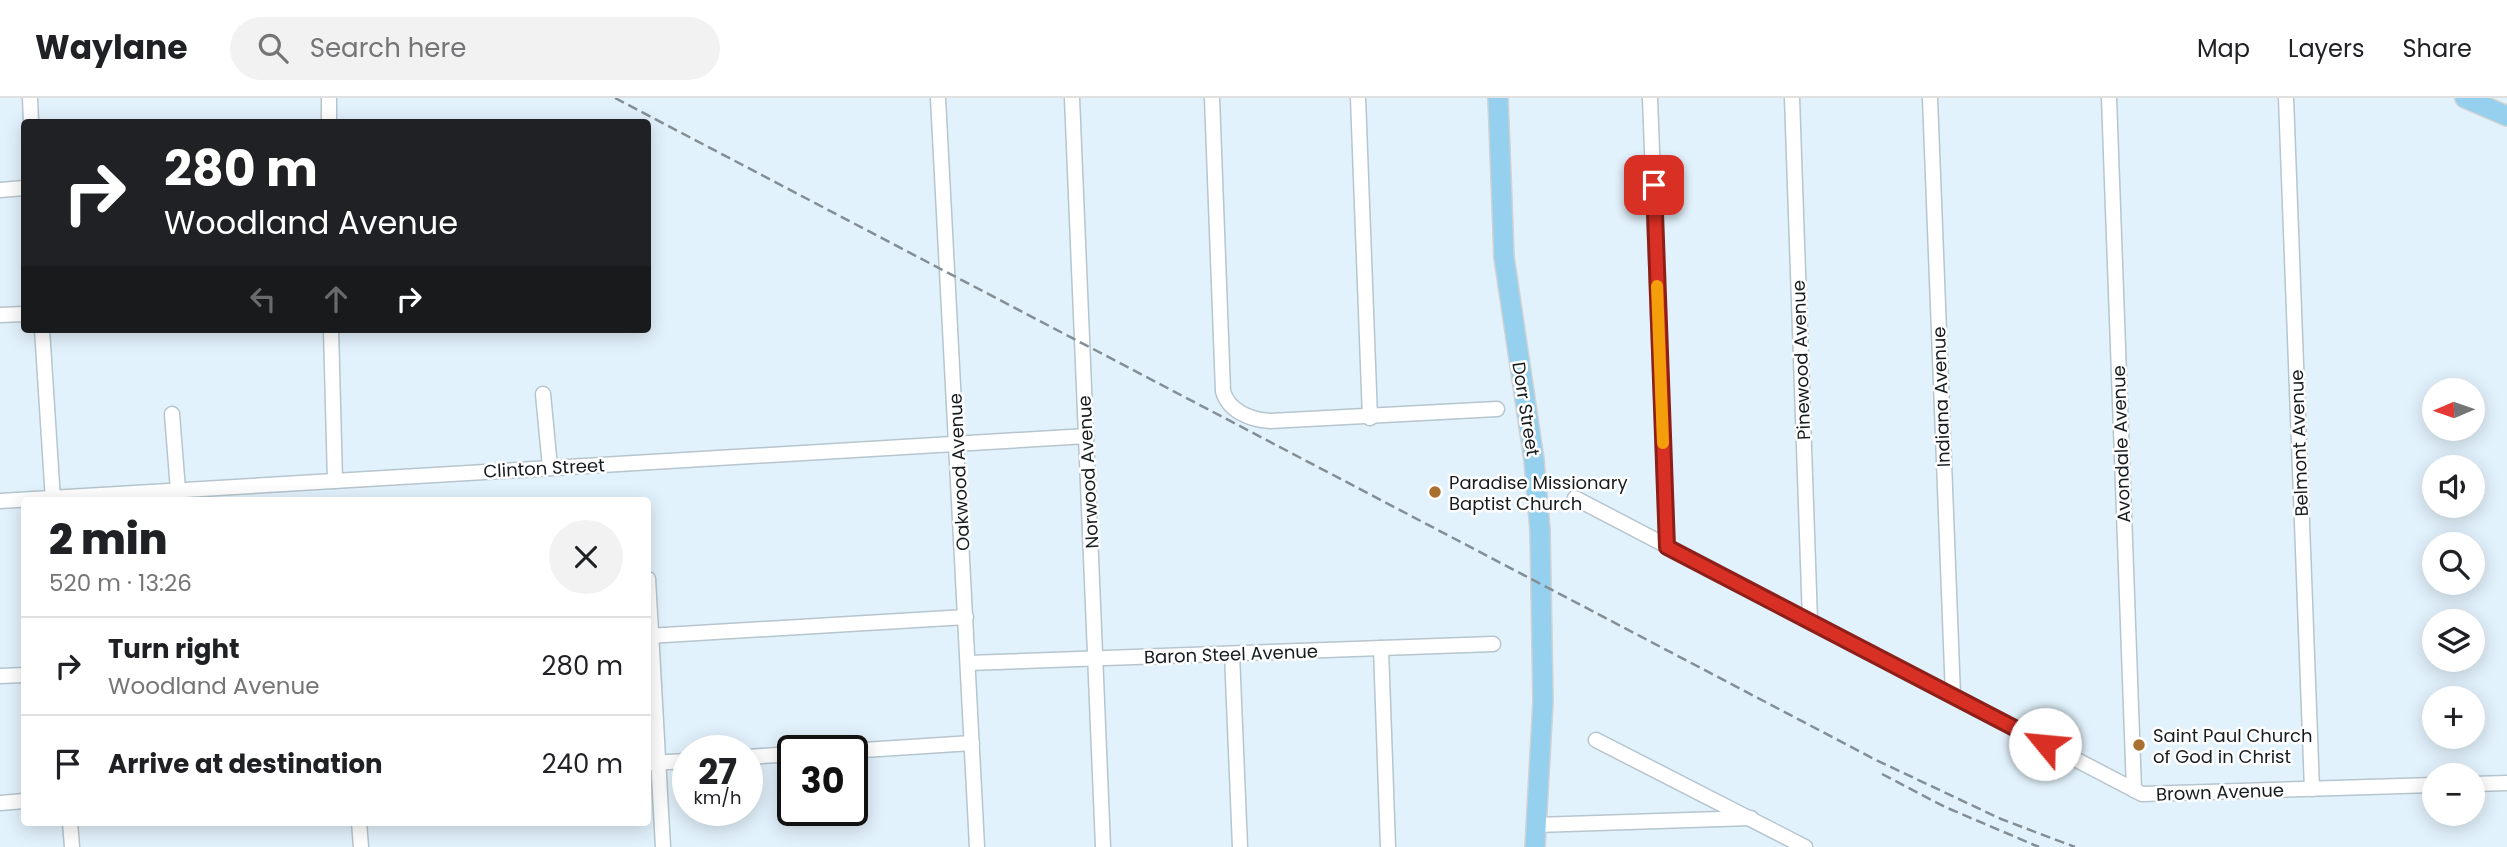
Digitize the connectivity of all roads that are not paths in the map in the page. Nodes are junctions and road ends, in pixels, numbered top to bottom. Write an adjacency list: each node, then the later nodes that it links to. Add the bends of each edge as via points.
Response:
1 (30, 98): 15 (street)
2 (329, 98): 16 (street)
3 (938, 98): 28 (street, Oakwood Avenue)
4 (1072, 98): 27 (street, Norwood Avenue)
5 (1212, 98): 26 (street, via 1223,391 1228,403 1261,420)
6 (1358, 98): 26 (street)
7 (1497, 98): 63 (main road, Dorr Street, via 1504,257 1540,530 1543,678)
8 (1650, 98): 37 (street)
9 (1792, 98): 39 (street, Pinewood Avenue)
10 (1930, 98): 48 (street, Indiana Avenue)
11 (2109, 98): 59 (street, Avondale Avenue)
12 (2286, 98): 58 (street, Belmont Avenue)
13 (2465, 98): 14 (main road)
14 (2507, 116)
15 (31, 119)
16 (329, 119)
17 (21, 188): 18 (street)
18 (0, 190)
19 (21, 314): 20 (street)
20 (0, 316)
21 (42, 333): 32 (street)
22 (331, 333): 30 (street)
23 (543, 394): 29 (street)
24 (1497, 410): 26 (street)
25 (172, 414): 31 (street)
26 (1370, 418)
27 (1087, 436): 28 (street, Clinton Street); 44 (street, Norwood Avenue)
28 (957, 443): 29 (street, Clinton Street); 38 (street, Oakwood Avenue)
29 (550, 467): 30 (street, Clinton Street)
30 (335, 481): 31 (street, Clinton Street)
31 (178, 490): 33 (street, Clinton Street)
32 (53, 497)
33 (81, 497)
34 (1575, 498): 37 (street, Brown Avenue)
35 (21, 500): 36 (street, Clinton Street)
36 (0, 501)
37 (1667, 547): 39 (street, Brown Avenue)
38 (966, 617): 40 (street); 45 (street, Oakwood Avenue)
39 (1810, 621): 48 (street, Brown Avenue)
40 (651, 636)
41 (1493, 644): 42 (street, Baron Steel Avenue)
42 (1381, 648): 43 (street, Baron Steel Avenue); 72 (street)
43 (1233, 654): 44 (street, Baron Steel Avenue); 71 (street)
44 (1096, 658): 45 (street, Baron Steel Avenue); 70 (street, Norwood Avenue)
45 (968, 663): 51 (street, Oakwood Avenue)
46 (21, 675): 47 (street)
47 (0, 676)
48 (1952, 695): 59 (street, Brown Avenue)
49 (651, 700): 54 (street)
50 (1596, 740): 62 (street)
51 (972, 743): 52 (street); 69 (street, Oakwood Avenue)
52 (868, 750)
53 (672, 762): 54 (street)
54 (653, 763): 68 (street)
55 (2507, 783): 56 (street)
56 (2485, 784)
57 (2422, 785): 58 (street, Brown Avenue)
58 (2312, 789): 59 (street, Brown Avenue, via 2148,795)
59 (2134, 790)
60 (21, 801): 61 (street)
61 (0, 803)
62 (1752, 818): 63 (street); 74 (street)
63 (1536, 825): 73 (main road, Dorr Street)
64 (70, 826): 66 (street)
65 (359, 826): 67 (street)
66 (72, 847)
67 (361, 847)
68 (663, 847)
69 (978, 847)
70 (1103, 847)
71 (1240, 847)
72 (1388, 847)
73 (1535, 847)
74 (1805, 847)

